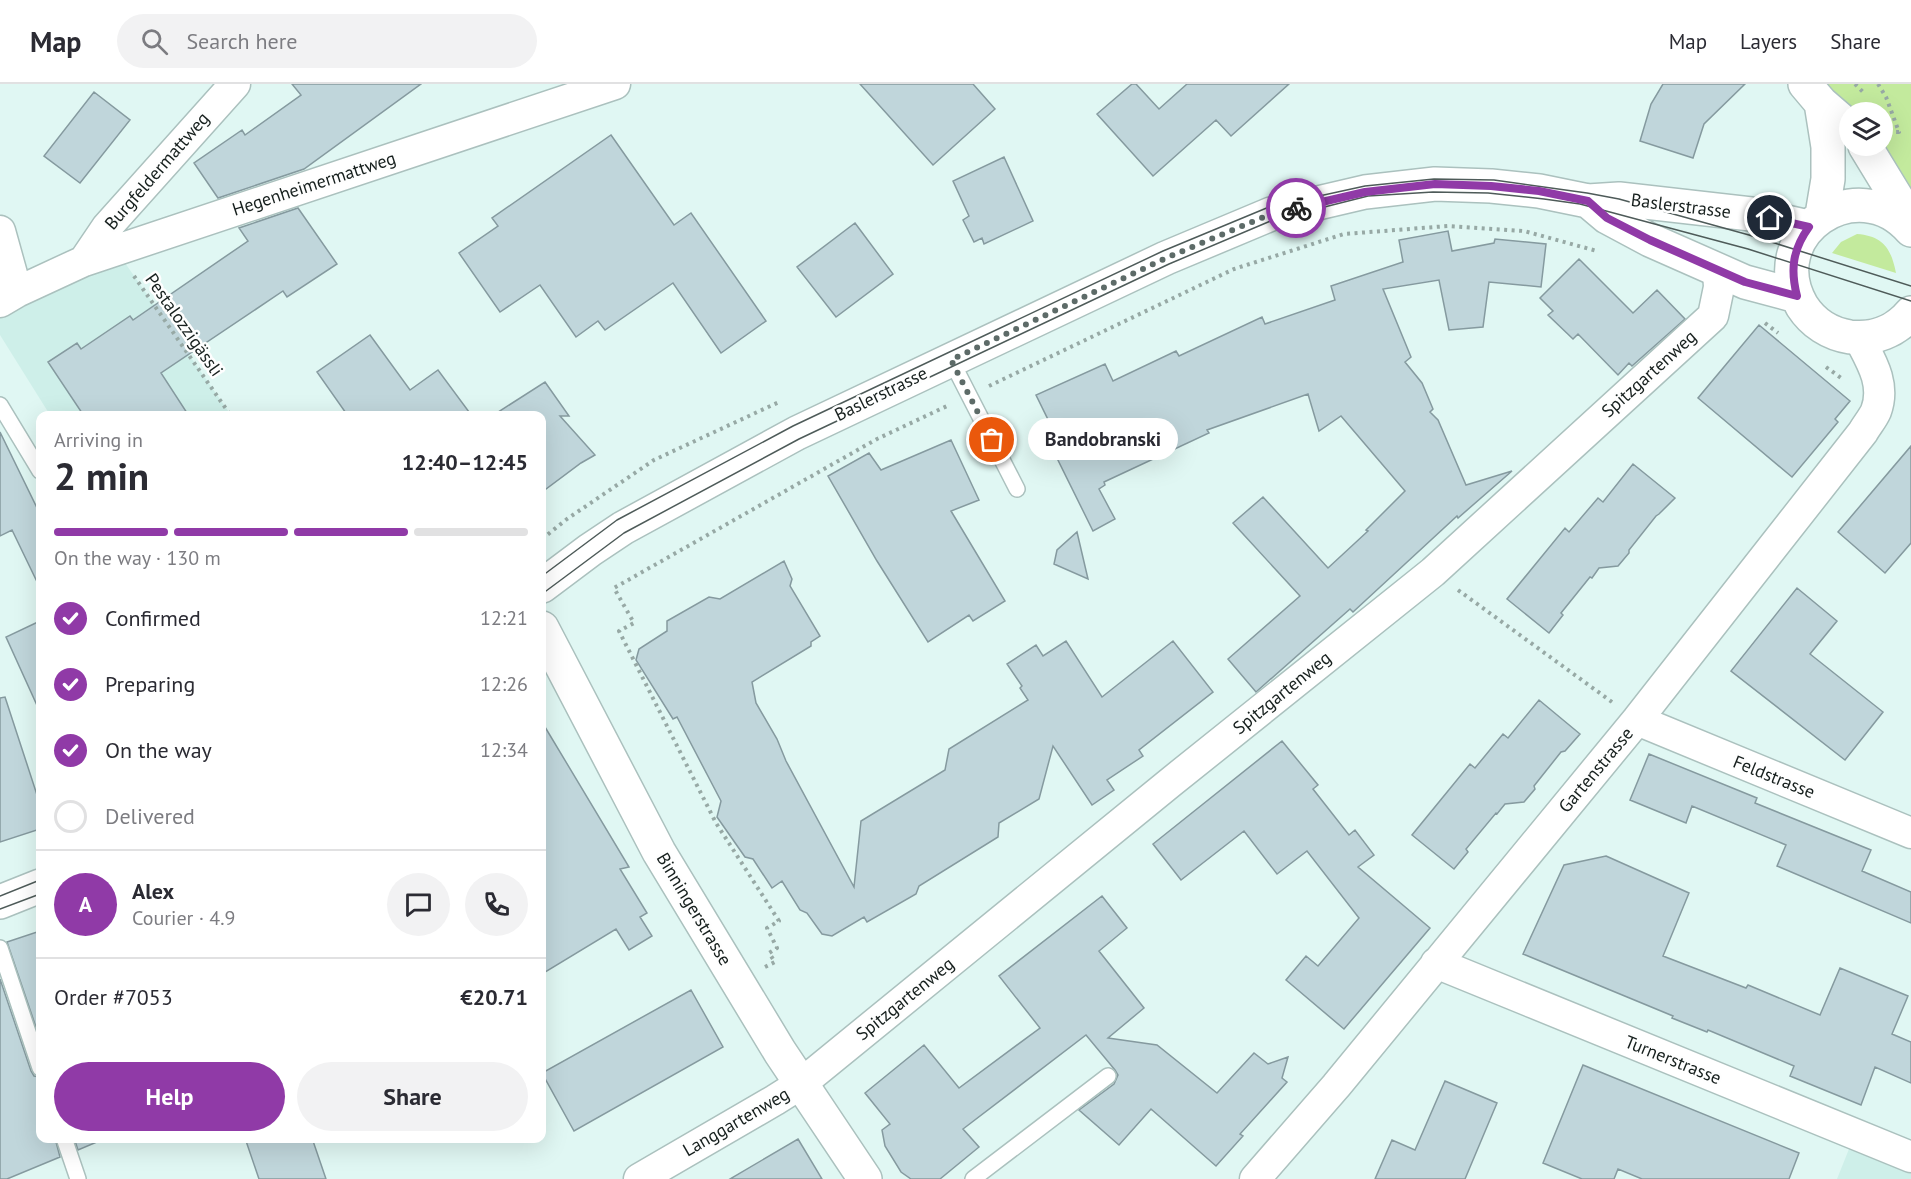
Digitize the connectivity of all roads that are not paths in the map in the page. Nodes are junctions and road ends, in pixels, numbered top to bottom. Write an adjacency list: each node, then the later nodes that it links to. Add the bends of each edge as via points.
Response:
1 (235, 84): 10 (street, Burgfeldermattweg, via 107,227)
2 (615, 84): 10 (street, Hegenheimermattweg)
3 (1813, 93): 4 (street); 7 (street, via 1828,147 1828,179)
4 (1839, 118)
5 (1884, 156): 8 (street)
6 (1588, 201): 7 (street, Baslerstrasse, via 1619,199); 11 (street, Baslerstrasse, via 1607,218); 17 (street, Baslerstrasse, via 1539,191 1435,184 1365,192 1271,214 1166,258)
7 (1816, 221): 8 (street, via 1842,207 1864,205 1885,210); 12 (street, via 1801,237 1794,256 1792,280)
8 (1907, 226)
9 (0, 231): 13 (street)
10 (84, 261): 13 (street, Hegenheimermattweg)
11 (1718, 270): 12 (street, Baslerstrasse); 31 (street, Spitzgartenweg, via 1713,316 1433,572)
12 (1797, 296): 15 (street, via 1821,327 1840,335)
13 (8, 297)
14 (1911, 313): 15 (street, via 1897,327)
15 (1869, 336): 16 (street); 23 (street, Gartenstrasse, via 1880,386 1876,411)
16 (1911, 342)
17 (951, 360): 20 (lane); 21 (street, Baslerstrasse, via 797,434 623,528)
18 (0, 405): 19 (lane)
19 (36, 464)
20 (1017, 489)
21 (546, 583)
22 (546, 636): 31 (street, Binningerstrasse, via 659,852)
23 (1637, 720): 24 (street, Feldstrasse); 28 (street, Gartenstrasse)
24 (1911, 833)
25 (36, 888): 26 (street)
26 (0, 902)
27 (0, 948): 29 (lane)
28 (1436, 963): 33 (street, Turnerstrasse); 38 (street, Gartenstrasse)
29 (36, 1056)
30 (1108, 1076): 37 (lane)
31 (802, 1083): 35 (street, Langgartenweg); 36 (street, Binningerstrasse)
32 (66, 1143): 34 (lane)
33 (1911, 1157)
34 (78, 1179)
35 (639, 1179)
36 (866, 1179)
37 (973, 1179)
38 (1255, 1179)

